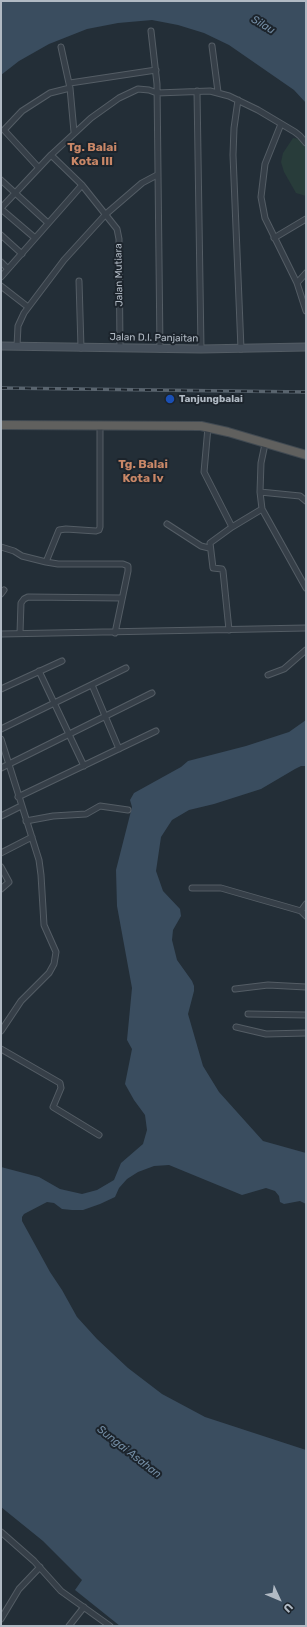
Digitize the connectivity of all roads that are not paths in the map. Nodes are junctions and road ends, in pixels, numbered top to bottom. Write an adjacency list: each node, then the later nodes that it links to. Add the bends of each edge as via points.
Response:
1 (151, 31): 4 (street)
2 (212, 46): 7 (street)
3 (61, 47): 5 (street)
4 (156, 70): 5 (street); 8 (street)
5 (70, 86): 11 (street); 14 (street, via 50,93 22,111 4,130)
6 (197, 91): 7 (street); 8 (street); 42 (street)
7 (218, 92): 9 (street)
8 (156, 93): 11 (street, via 144,89 126,94); 15 (street)
9 (238, 100): 10 (street); 43 (street, via 232,155)
10 (281, 124): 12 (street); 25 (street, via 265,164 261,197 265,218)
11 (74, 132): 13 (street)
12 (306, 143)
13 (52, 155): 14 (street); 17 (street, Jalan Mutiara)
14 (39, 168): 18 (street)
15 (157, 175): 20 (street, via 142,183); 41 (street)
16 (1, 180): 18 (street)
17 (82, 185): 20 (street, Jalan Mutiara); 22 (street)
18 (15, 194): 19 (street); 22 (street)
19 (1, 208): 24 (street)
20 (106, 214): 34 (street, via 64,260); 40 (street, Jalan Mutiara, via 118,233)
21 (306, 219): 25 (street)
22 (48, 224): 24 (street)
23 (1, 235): 26 (street)
24 (35, 238): 26 (street)
25 (274, 238): 32 (street)
26 (22, 254): 28 (street)
27 (1, 262): 28 (street)
28 (8, 269): 30 (street)
29 (306, 273): 32 (street)
30 (1, 277)
31 (79, 281): 39 (street)
32 (297, 283): 35 (street)
33 (1, 286): 34 (street)
34 (28, 307): 37 (street, via 18,326)
35 (306, 311)
36 (1, 346): 37 (main road, Jalan D.I. Panjaitan)
37 (17, 346): 39 (main road, Jalan D.I. Panjaitan)
38 (306, 347): 43 (main road, Jalan D.I. Panjaitan)
39 (81, 348): 40 (main road, Jalan D.I. Panjaitan)
40 (120, 348): 41 (main road, Jalan D.I. Panjaitan)
41 (160, 349): 42 (main road, Jalan D.I. Panjaitan)
42 (201, 349): 43 (main road, Jalan D.I. Panjaitan)
43 (240, 349)
44 (1, 425): 45 (highway)
45 (100, 425): 46 (highway); 56 (street, via 100,527 96,531 59,530)
46 (208, 427): 47 (highway); 53 (street, via 204,472)
47 (265, 444): 48 (highway); 49 (street, via 261,463)
48 (306, 455)
49 (260, 492): 50 (street, via 300,496); 51 (street)
50 (306, 501)
51 (262, 509): 53 (street); 57 (street)
52 (167, 524): 55 (street)
53 (232, 527): 55 (street, via 210,543)
54 (1, 547): 56 (street)
55 (209, 548): 60 (street, via 213,568 223,571)
56 (46, 562): 58 (street, via 128,566)
57 (306, 588)
58 (122, 598): 61 (street, via 28,597 21,603); 62 (street)
59 (306, 628): 60 (street)
60 (229, 630): 62 (street)
61 (20, 633): 62 (street); 63 (street)
62 (114, 633)
63 (1, 634)
64 (306, 650): 68 (street, via 284,669)
65 (62, 661): 67 (street)
66 (126, 668): 69 (street)
67 (39, 671): 70 (street); 72 (street)
68 (268, 675)
69 (92, 686): 72 (street); 73 (street)
70 (1, 689)
71 (152, 693): 73 (street)
72 (54, 702): 74 (street); 76 (street)
73 (105, 716): 76 (street); 78 (street)
74 (1, 729)
75 (156, 731): 78 (street)
76 (69, 734): 79 (street); 80 (street)
77 (1, 739): 79 (street)
78 (119, 749): 80 (street)
79 (10, 763): 81 (street); 82 (street)
80 (84, 766): 82 (street)
81 (1, 768)
82 (18, 797): 83 (street)
83 (21, 806): 85 (street); 86 (street)
84 (128, 810): 86 (street, via 100,806 86,814)
85 (1, 816)
86 (26, 821): 87 (street)
87 (32, 837): 88 (street); 100 (street, via 41,875 44,925 56,952 56,958 50,973 28,992)
88 (1, 853)
89 (1, 867): 91 (street, via 9,882)
90 (192, 888): 93 (street, via 221,888)
91 (1, 889)
92 (306, 904): 93 (street)
93 (301, 911): 94 (street)
94 (306, 916)
95 (306, 987): 96 (street, via 268,985)
96 (235, 989)
97 (248, 1014): 98 (street)
98 (306, 1015)
99 (236, 1027): 101 (street, via 266,1034)
100 (1, 1031)
101 (306, 1033)
102 (1, 1049): 103 (street, via 60,1083 53,1107)
103 (99, 1135)
104 (1, 1532): 105 (street)
105 (40, 1567): 106 (street, via 61,1591); 107 (street, via 19,1589)
106 (84, 1607): 108 (street); 109 (street)
107 (1, 1619)
108 (69, 1626)
109 (110, 1626)

